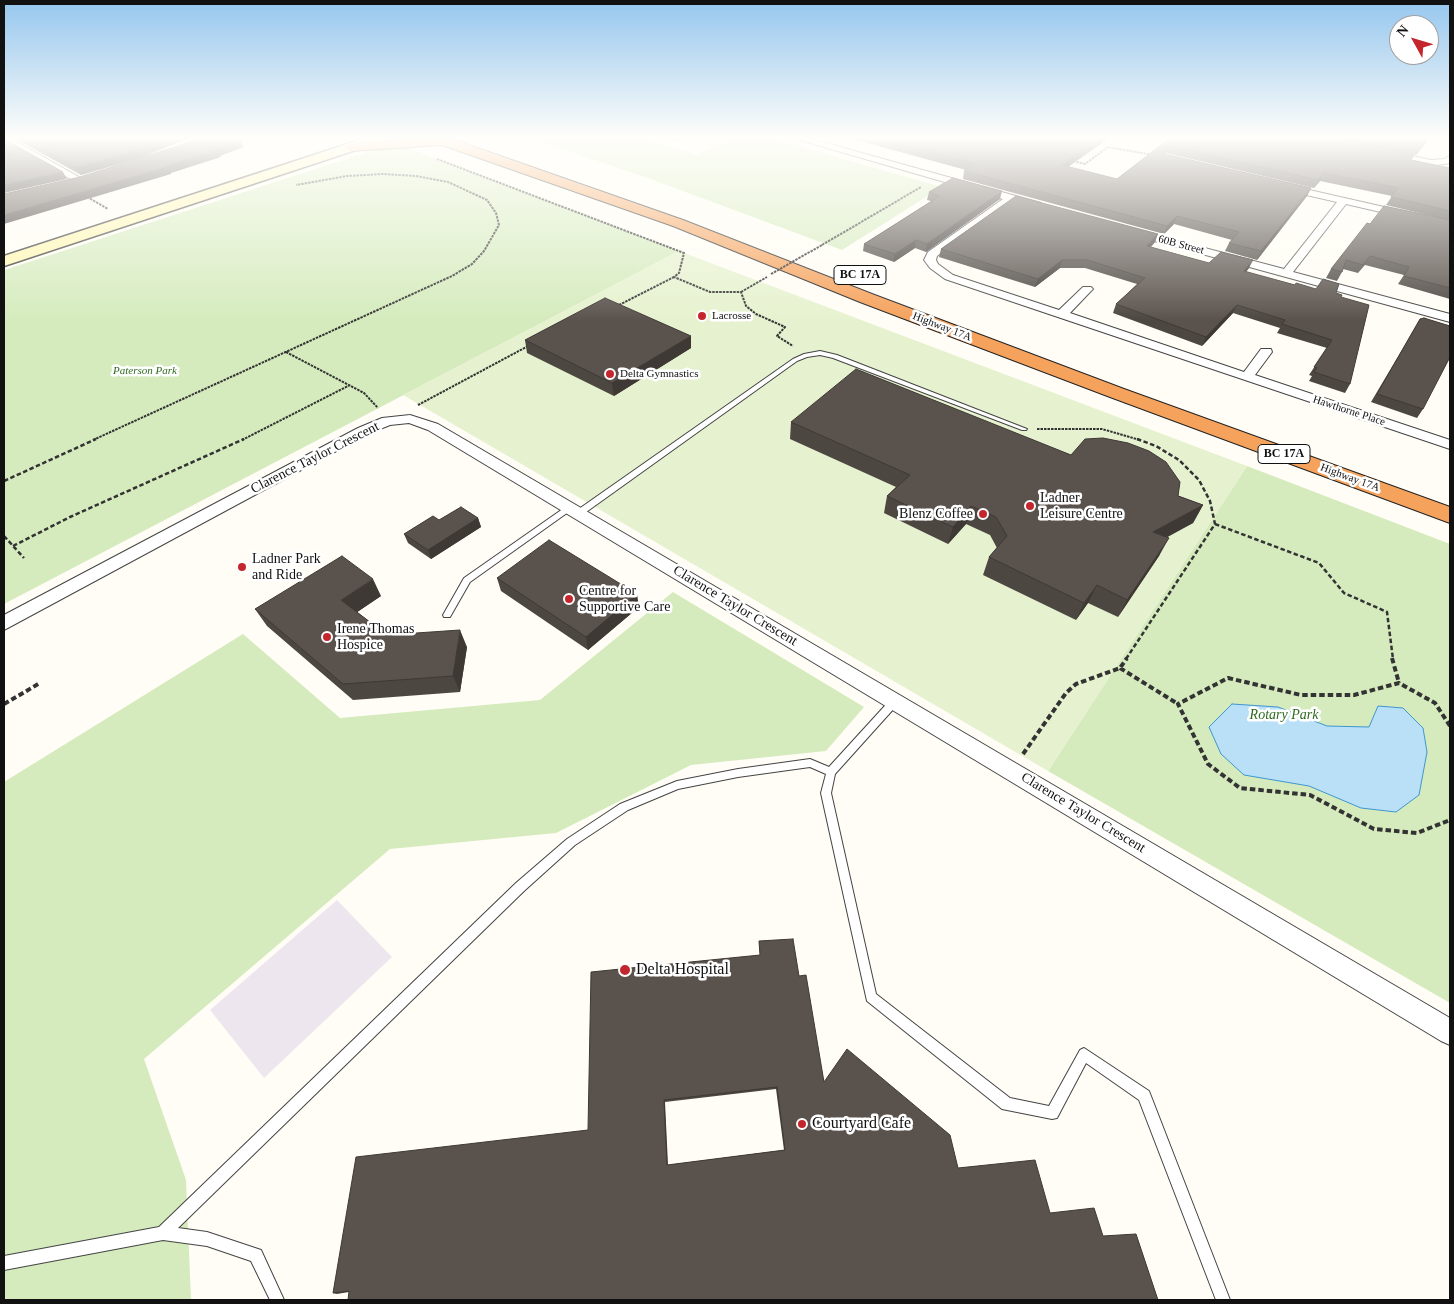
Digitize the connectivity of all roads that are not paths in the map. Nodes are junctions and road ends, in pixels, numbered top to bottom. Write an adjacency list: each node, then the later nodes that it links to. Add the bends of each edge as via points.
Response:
1 (168, 199): 11 (main road)
2 (187, 199): 12 (main road)
3 (608, 199): 24 (highway, Highway 17A / BC 17A, via 1117,393)
4 (1010, 199): 15 (street, Hawthorne Place, via 932,254 930,260 949,277)
5 (1014, 199): 8 (street)
6 (1334, 199): 7 (street)
7 (1343, 201): 9 (street); 13 (street)
8 (1049, 209)
9 (1450, 225)
10 (1124, 230): 13 (street, 60B Street)
11 (4, 251)
12 (4, 261)
13 (1286, 274): 17 (street, 60B Street)
14 (1087, 289): 15 (street)
15 (1061, 315): 19 (street, Hawthorne Place)
16 (963, 316): 22 (highway, Highway 17A / BC 17A, via 1128,381)
17 (1450, 318)
18 (1266, 352): 19 (street)
19 (1247, 377): 21 (street, Hawthorne Place)
20 (1024, 429): 23 (lane, via 835,356 806,355)
21 (1450, 445)
22 (1450, 496)
23 (574, 511): 25 (lane, via 467,580); 26 (street, Clarence Taylor Crescent, via 433,427 410,419 386,421); 27 (street, Clarence Taylor Crescent)
24 (1450, 515)
25 (447, 615)
26 (4, 623)
27 (895, 701): 28 (lane); 29 (street, Clarence Taylor Crescent)
28 (831, 772): 30 (lane, via 810,763 677,785 624,807 571,842 512,894); 33 (lane, via 826,793 871,997 1007,1104 1052,1113 1084,1054 1144,1096)
29 (1450, 1032)
30 (163, 1233): 31 (lane); 32 (lane, via 207,1239 256,1255)
31 (4, 1263)
32 (277, 1300)
33 (1222, 1300)

